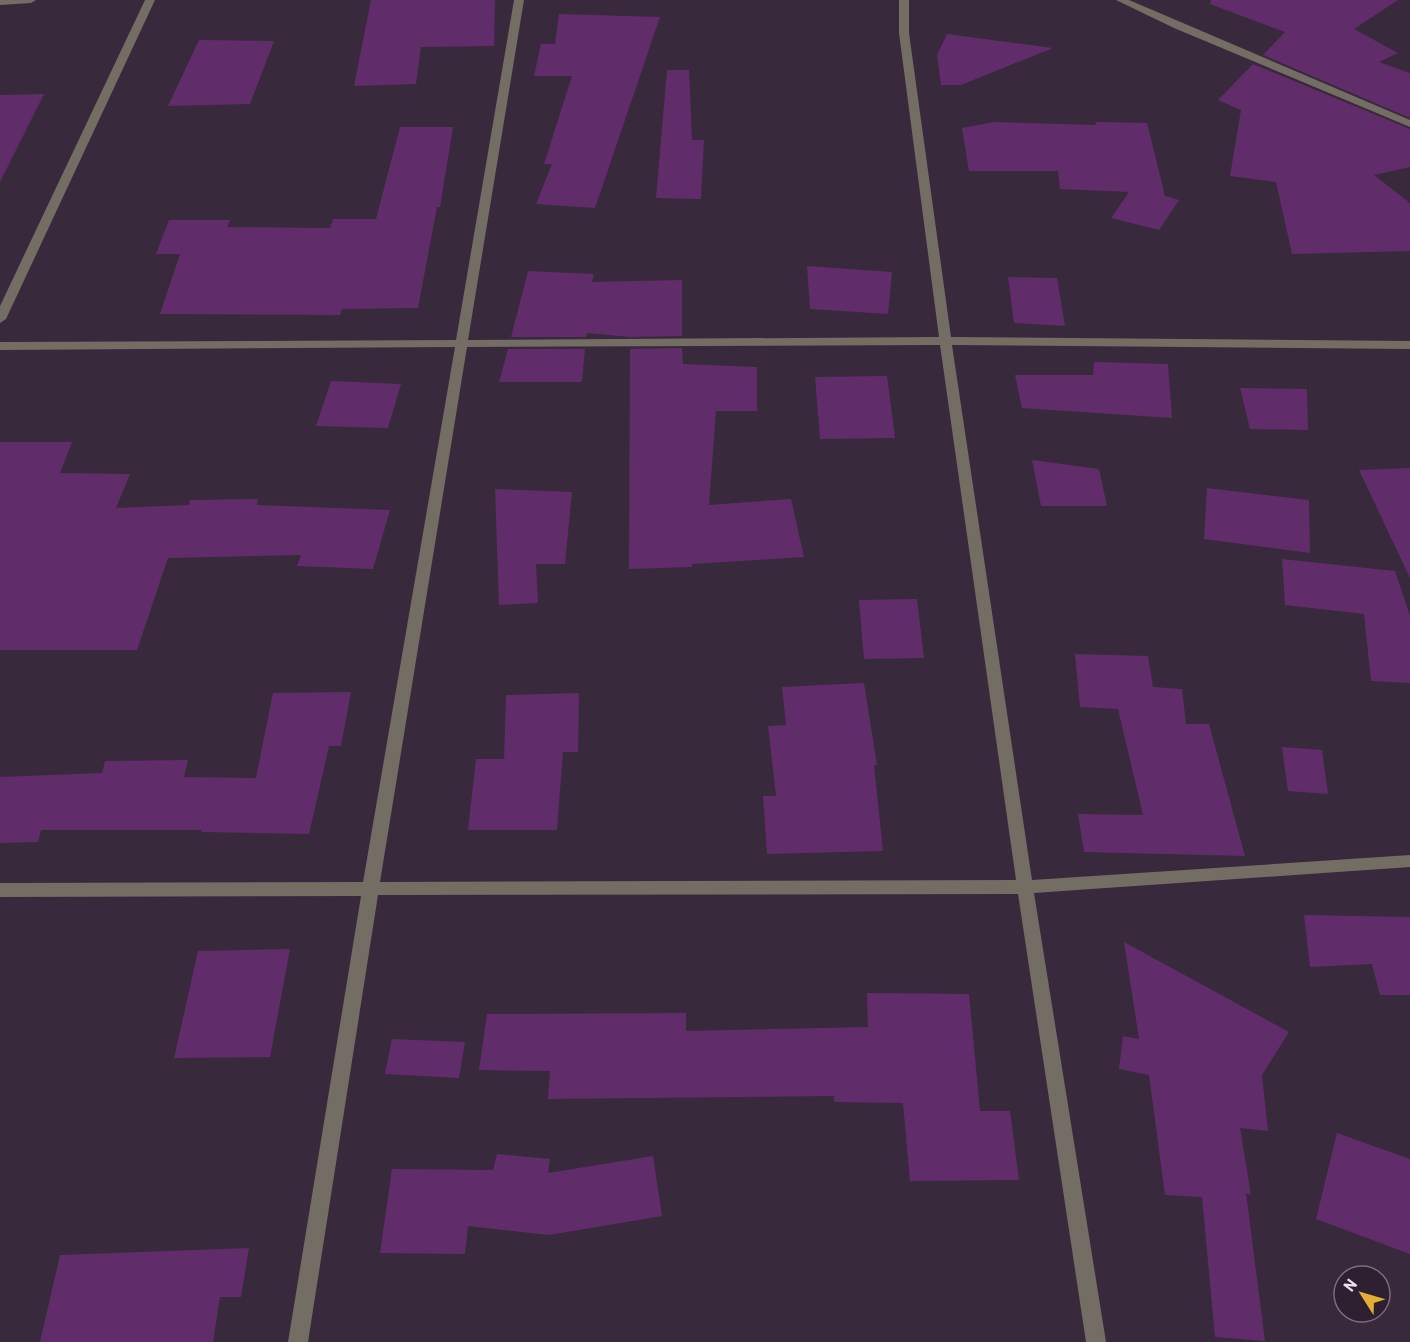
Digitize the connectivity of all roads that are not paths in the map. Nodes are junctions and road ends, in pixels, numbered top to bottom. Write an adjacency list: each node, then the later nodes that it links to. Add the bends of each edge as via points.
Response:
1 (31, 0): 6 (street)
2 (150, 0): 8 (street)
3 (519, 0): 10 (street)
4 (904, 0): 9 (street, via 904,33)
5 (1122, 0): 7 (street)
6 (0, 2)
7 (1410, 124)
8 (0, 319)
9 (944, 341): 10 (street); 11 (street); 14 (street)
10 (462, 344): 12 (street); 15 (street)
11 (1410, 345)
12 (0, 346)
13 (1410, 861): 14 (street)
14 (1023, 887): 15 (street); 18 (street)
15 (372, 888): 16 (street); 17 (street)
16 (0, 890)
17 (297, 1342)
18 (1096, 1342)

